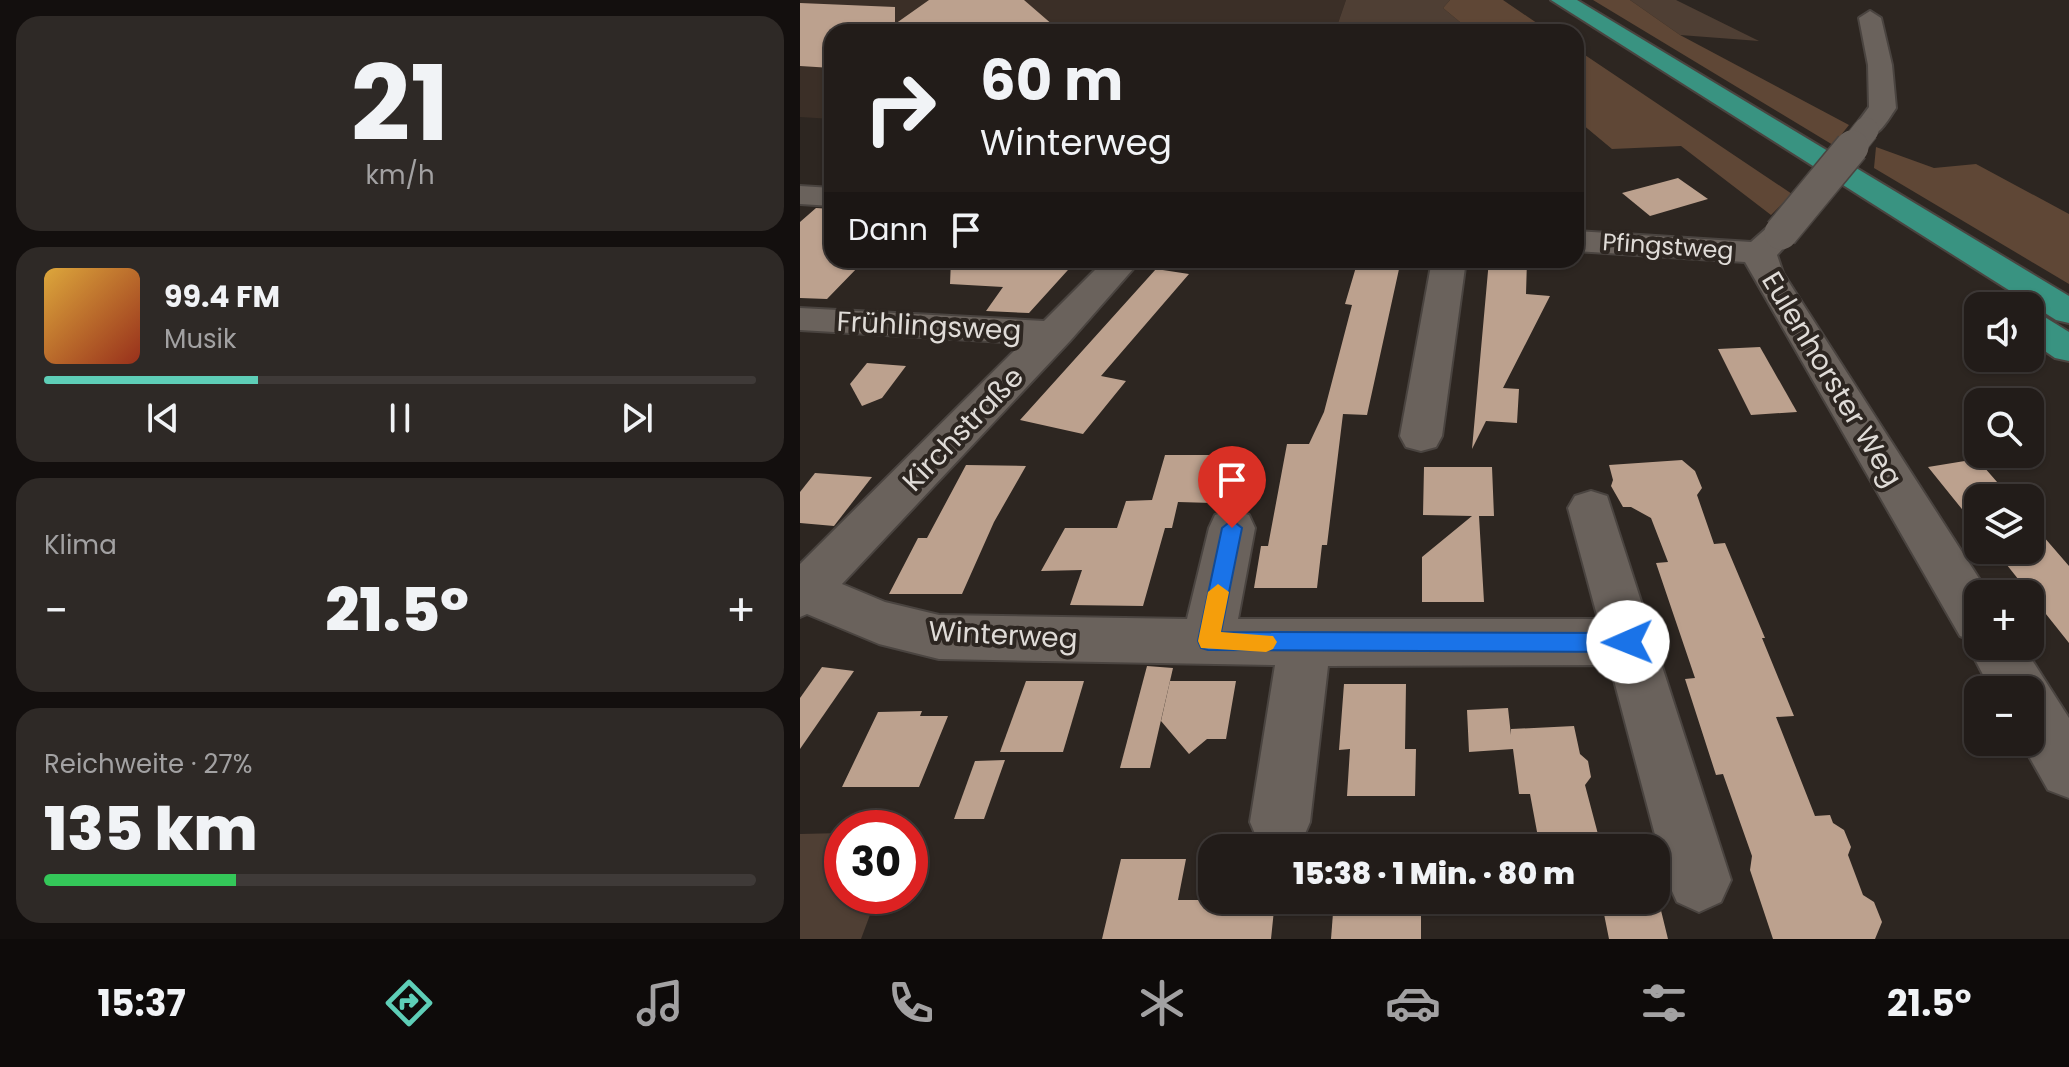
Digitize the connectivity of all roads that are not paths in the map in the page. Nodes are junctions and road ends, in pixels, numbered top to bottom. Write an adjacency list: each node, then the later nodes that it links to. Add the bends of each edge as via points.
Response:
1 (1551, 4): 3 (highway); 12 (highway)
2 (1870, 18): 8 (street, Eulenhorster Weg, bridge, via 1883,108)
3 (1581, 24)
4 (1584, 26): 9 (highway)
5 (800, 195): 6 (street)
6 (824, 196)
7 (1584, 241): 8 (street, Pfingstweg)
8 (1770, 243): 21 (street, Eulenhorster Weg, via 1766,273)
9 (1936, 263)
10 (1117, 268): 14 (street, Kirchstraße)
11 (1448, 268): 17 (street)
12 (2069, 312)
13 (800, 319): 14 (street, Frühlingsweg)
14 (1057, 333): 20 (street, Kirchstraße)
15 (2044, 333): 16 (highway)
16 (2069, 349)
17 (1421, 436)
18 (1591, 508): 23 (street)
19 (1232, 528): 22 (street)
20 (802, 592): 22 (street, Winterweg, via 879,622 939,637)
21 (1964, 598)
22 (1208, 641): 24 (street, Winterweg)
23 (1628, 642): 24 (street, Winterweg); 28 (street)
24 (1305, 643): 27 (street)
25 (2044, 729): 26 (street)
26 (2069, 770)
27 (1280, 822)
28 (1699, 880)

